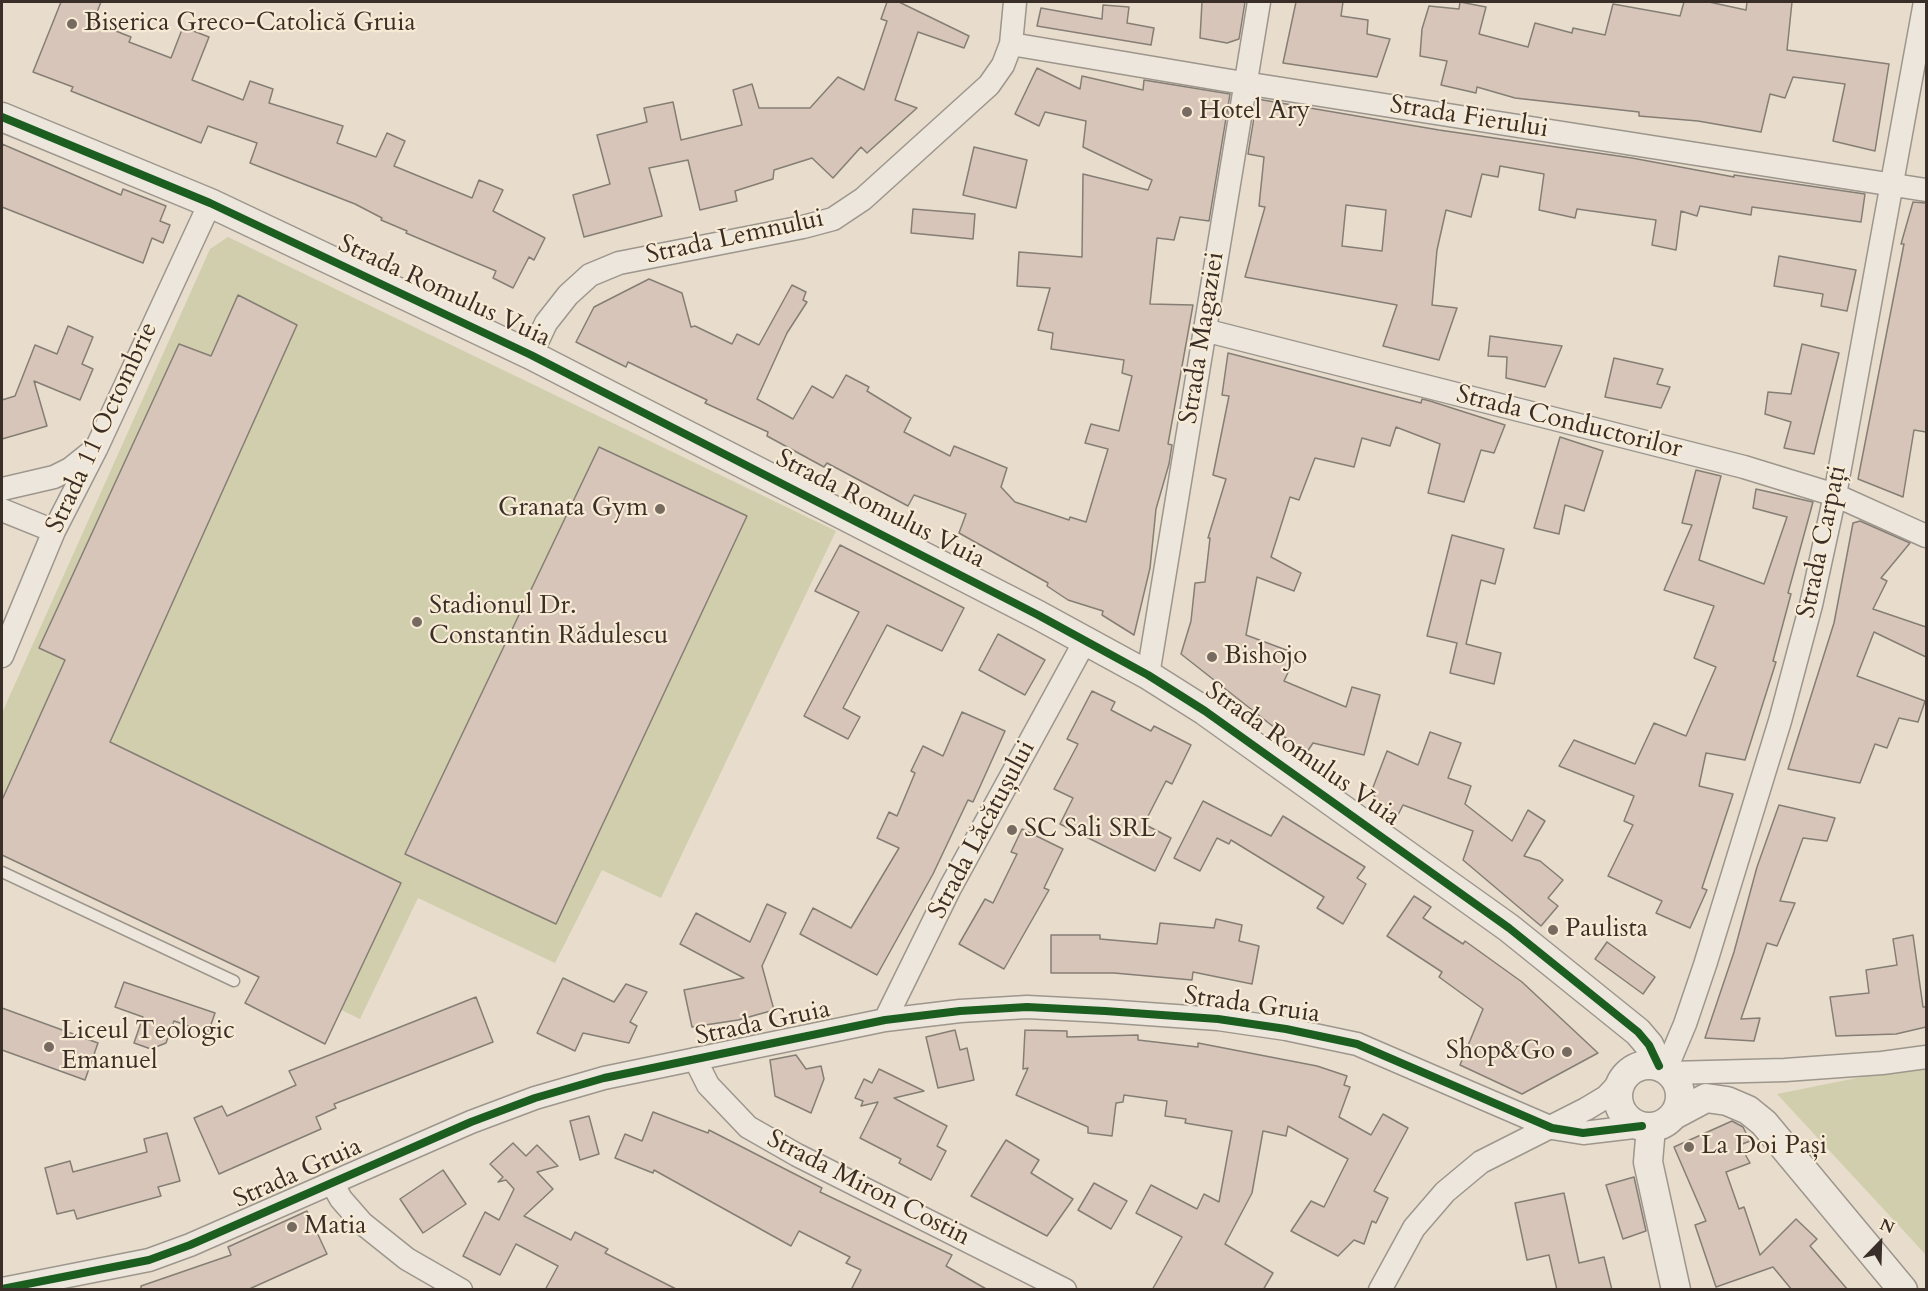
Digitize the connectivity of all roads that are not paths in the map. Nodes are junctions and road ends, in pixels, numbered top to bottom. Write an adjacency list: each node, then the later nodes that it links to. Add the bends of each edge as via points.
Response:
1 (1015, 2): 4 (street, Strada Lemnului)
2 (1259, 2): 5 (street, Strada Magaziei)
3 (1925, 2): 7 (street, Strada Carpați)
4 (1011, 44): 5 (street, Strada Fierului); 11 (street, Strada Lemnului, via 989,85 863,200 833,219 619,263 590,275 546,323)
5 (1245, 83): 7 (street, Strada Fierului); 10 (street, Strada Magaziei)
6 (2, 117): 9 (street, Strada Romulus Vuia)
7 (1892, 184): 8 (street, Strada Fierului); 14 (street, Strada Carpați)
8 (1926, 190)
9 (210, 203): 11 (street, Strada Romulus Vuia); 12 (street, Strada 11 Octombrie)
10 (1204, 330): 14 (street, Strada Conductorilor, via 1733,464); 20 (street, Strada Magaziei)
11 (531, 355): 18 (street, Strada Romulus Vuia)
12 (96, 448): 13 (street, via 54,477); 16 (street, Strada 11 Octombrie)
13 (2, 489)
14 (1835, 495): 17 (street, Strada Conductorilor); 27 (street, Strada Carpați, via 1780,721 1705,965)
15 (2, 510): 16 (street)
16 (54, 531): 19 (street, Strada 11 Octombrie)
17 (1926, 536)
18 (1085, 641): 20 (street, Strada Romulus Vuia); 24 (street, Strada Lăcătușului, via 950,888)
19 (2, 656)
20 (1148, 675): 23 (street, Strada Romulus Vuia, via 1205,711 1500,921)
21 (2, 872): 22 (lane)
22 (234, 981)
23 (1598, 999): 27 (street, Strada Romulus Vuia, via 1638,1032); 29 (street, Strada Romulus Vuia, via 1626,1053)
24 (885, 1020): 26 (street, Strada Gruia); 32 (street, Strada Gruia, via 1027,1007 1218,1019 1286,1029 1357,1044)
25 (1926, 1057): 28 (street)
26 (695, 1059): 33 (street, Strada Gruia, via 604,1078 535,1098); 36 (street, Strada Miron Costin, via 708,1085 748,1127)
27 (1665, 1069): 28 (street); 29 (street, via 1642,1065); 31 (street, via 1680,1092)
28 (1785, 1070): 30 (street)
29 (1624, 1077): 31 (street, via 1617,1097 1622,1113 1628,1119); 32 (street, via 1606,1097)
30 (1706, 1098): 31 (street); 39 (street, via 1728,1101 1764,1123)
31 (1656, 1123): 32 (street, Strada Gruia, via 1583,1133); 38 (street, via 1648,1162)
32 (1552, 1128): 37 (street, via 1481,1162 1445,1192 1414,1228)
33 (332, 1183): 34 (street, Strada Gruia, via 149,1260); 35 (street, via 362,1223 407,1259)
34 (2, 1290)
35 (461, 1290)
36 (1065, 1290)
37 (1380, 1290)
38 (1676, 1290)
39 (1903, 1290)

